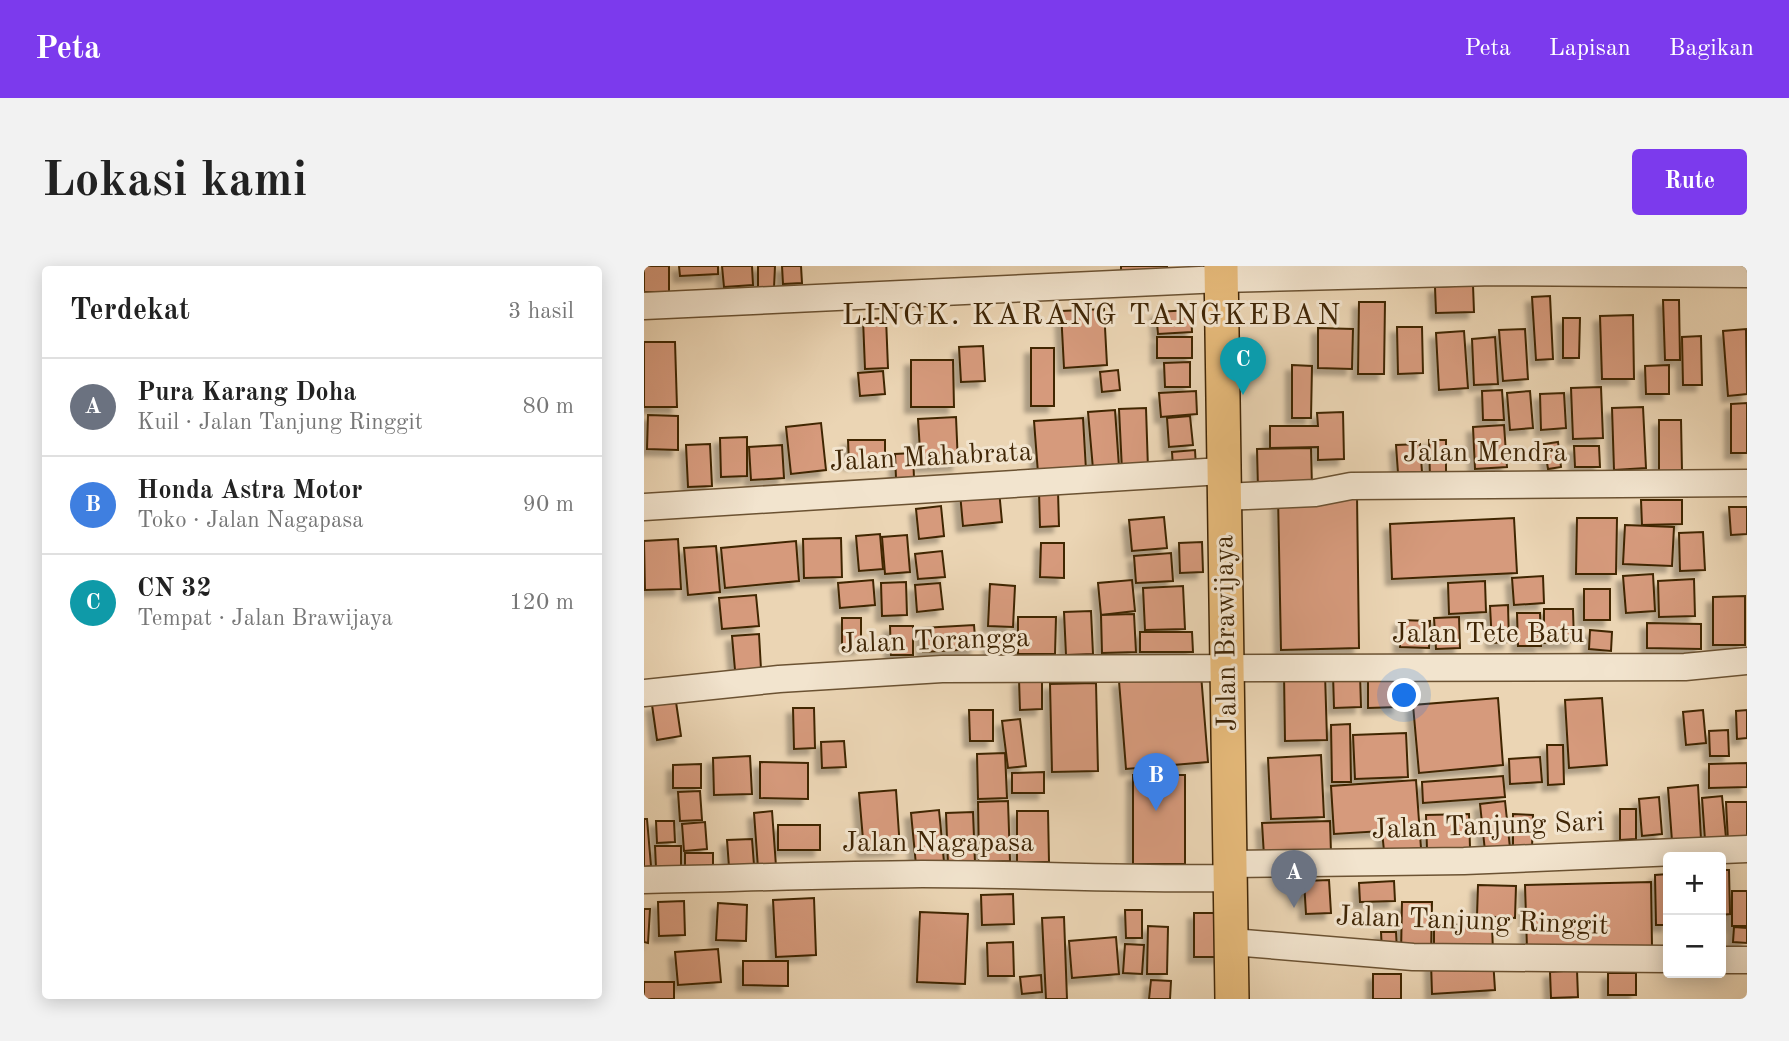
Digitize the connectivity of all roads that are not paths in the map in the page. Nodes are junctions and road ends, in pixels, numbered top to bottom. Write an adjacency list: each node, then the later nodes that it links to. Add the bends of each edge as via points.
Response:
1 (1221, 273): 2 (street); 3 (street); 5 (main road, Jalan Brawijaya)
2 (1747, 274)
3 (644, 306)
4 (1747, 483): 5 (street, Jalan Mendra, via 1351,486 1315,493)
5 (1223, 484): 6 (street, Jalan Mahabrata); 8 (main road, Jalan Brawijaya)
6 (644, 507)
7 (1747, 661): 8 (street, Jalan Tete Batu, via 1685,667)
8 (1228, 667): 9 (street, Jalan Torangga, via 942,668); 11 (main road, Jalan Brawijaya)
9 (644, 693)
10 (1747, 849): 11 (street, Jalan Tanjung Sari)
11 (1232, 871): 12 (street, Jalan Nagapasa, via 1105,880 922,874); 13 (main road, Jalan Brawijaya)
12 (644, 880)
13 (1232, 942): 14 (street, Jalan Tanjung Ringgit, via 1413,957); 17 (main road, Jalan Brawijaya)
14 (1663, 959)
15 (1726, 960): 16 (street)
16 (1747, 960)
17 (1232, 999)

